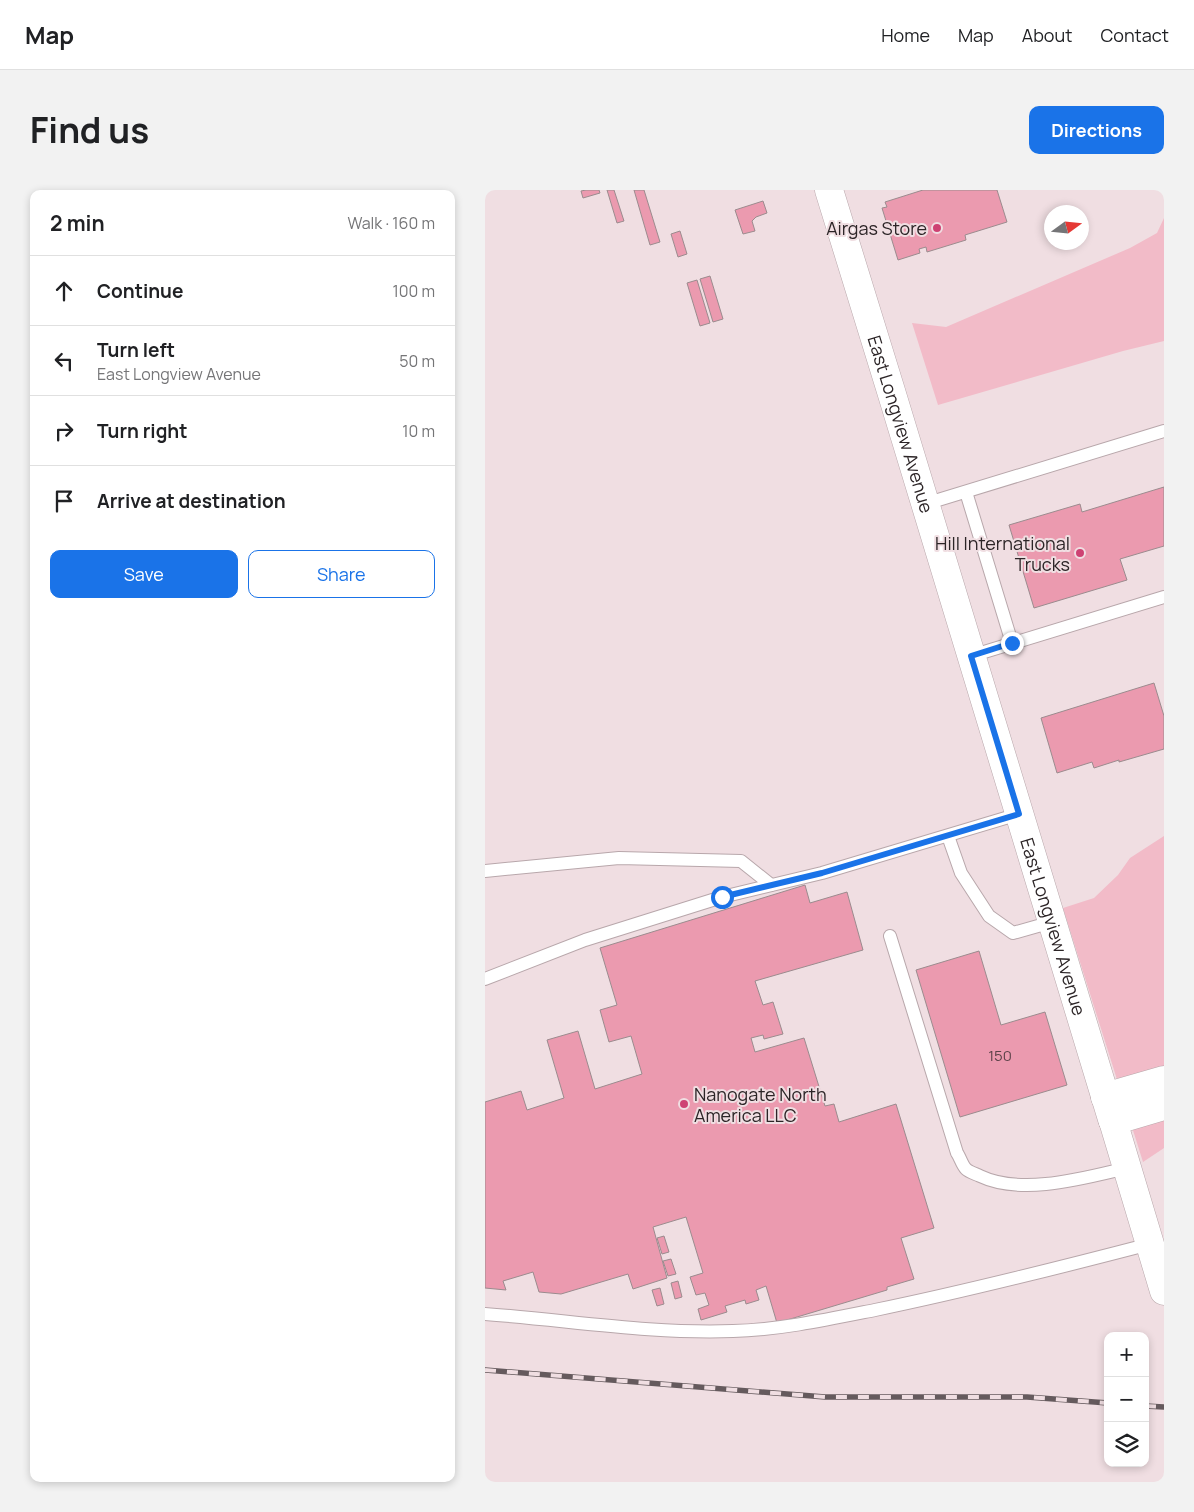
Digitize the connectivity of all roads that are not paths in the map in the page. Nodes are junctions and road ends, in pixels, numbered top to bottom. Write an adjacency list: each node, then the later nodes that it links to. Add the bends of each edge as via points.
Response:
1 (829, 190): 4 (main road, East Longview Avenue)
2 (1164, 431): 3 (lane)
3 (966, 492): 4 (lane); 6 (lane)
4 (925, 504): 7 (main road, East Longview Avenue)
5 (1164, 597): 6 (lane)
6 (1012, 643): 7 (lane)
7 (971, 656): 8 (main road, East Longview Avenue)
8 (1019, 814): 9 (lane); 12 (main road, East Longview Avenue)
9 (948, 836): 11 (lane); 12 (lane, via 961,873 989,916 1013,933)
10 (485, 871): 11 (lane, via 619,858 741,861)
11 (771, 885): 14 (lane, via 585,940)
12 (1052, 922): 17 (main road, East Longview Avenue)
13 (890, 936): 18 (lane, via 957,1152 966,1170 987,1180 1034,1185 1057,1184)
14 (485, 979)
15 (1164, 1080): 17 (main road)
16 (1164, 1106): 17 (main road)
17 (1109, 1109): 18 (main road, East Longview Avenue)
18 (1127, 1168): 19 (main road, East Longview Avenue)
19 (1150, 1244): 20 (main road, East Longview Avenue); 21 (lane, via 993,1285 890,1307 816,1322 735,1331 670,1332)
20 (1164, 1291)
21 (485, 1314)

